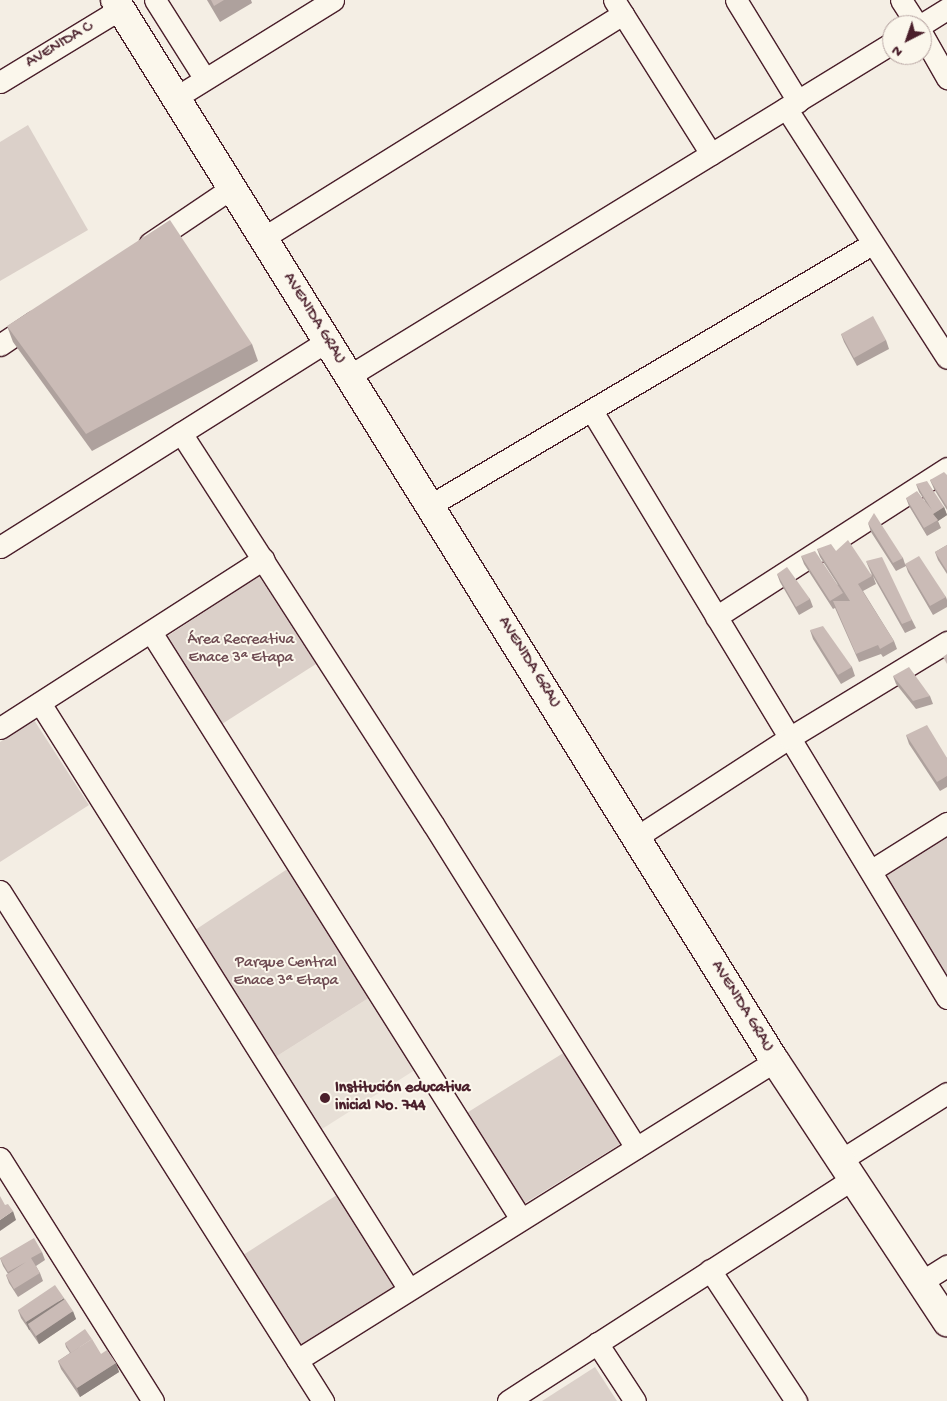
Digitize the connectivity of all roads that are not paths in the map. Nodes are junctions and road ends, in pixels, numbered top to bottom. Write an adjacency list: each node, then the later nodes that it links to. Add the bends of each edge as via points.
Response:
1 (155, 0): 13 (street)
2 (333, 0): 13 (street)
3 (736, 0): 16 (street)
4 (901, 0): 8 (street)
5 (118, 5): 14 (street, AVENIDA C); 15 (main road, AVENIDA GRAU)
6 (619, 7): 17 (street); 19 (street)
7 (947, 9): 9 (street)
8 (910, 15)
9 (932, 18)
10 (882, 49): 16 (street)
11 (932, 52): 12 (street)
12 (947, 78)
13 (205, 79): 15 (street)
14 (0, 82)
15 (175, 98): 18 (main road, AVENIDA GRAU)
16 (792, 104): 17 (street); 20 (street)
17 (711, 154): 26 (street)
18 (233, 187): 19 (main road, AVENIDA GRAU); 21 (street)
19 (263, 238): 23 (main road, AVENIDA GRAU)
20 (872, 244): 25 (street); 27 (street)
21 (136, 252)
22 (48, 312): 24 (street)
23 (326, 341): 26 (main road, AVENIDA GRAU); 28 (street)
24 (0, 344)
25 (947, 358)
26 (349, 376): 30 (main road, AVENIDA GRAU)
27 (592, 411): 30 (street); 33 (street)
28 (182, 434): 31 (street); 32 (street)
29 (947, 468): 33 (street)
30 (429, 506): 40 (main road, AVENIDA GRAU)
31 (0, 547)
32 (263, 559): 34 (street); 46 (street)
33 (716, 617): 38 (street)
34 (151, 632): 36 (street); 49 (street)
35 (947, 642): 38 (street)
36 (40, 703): 37 (street); 53 (street)
37 (0, 728)
38 (789, 738): 40 (street); 41 (street)
39 (947, 823): 41 (street)
40 (635, 838): 44 (main road, AVENIDA GRAU)
41 (872, 870): 43 (street)
42 (0, 891): 56 (street)
43 (947, 998)
44 (775, 1060): 46 (street); 48 (main road, AVENIDA GRAU)
45 (947, 1093): 48 (street)
46 (636, 1148): 49 (street)
47 (0, 1158): 57 (street)
48 (847, 1170): 51 (street); 52 (main road, AVENIDA GRAU)
49 (522, 1219): 53 (street)
50 (947, 1266): 52 (street)
51 (710, 1270): 55 (street); 61 (street)
52 (921, 1282): 54 (main road, AVENIDA GRAU)
53 (408, 1288): 56 (street)
54 (946, 1318)
55 (597, 1343): 59 (street); 60 (street)
56 (297, 1360): 58 (street)
57 (153, 1401)
58 (323, 1401)
59 (508, 1401)
60 (635, 1401)
61 (796, 1401)

